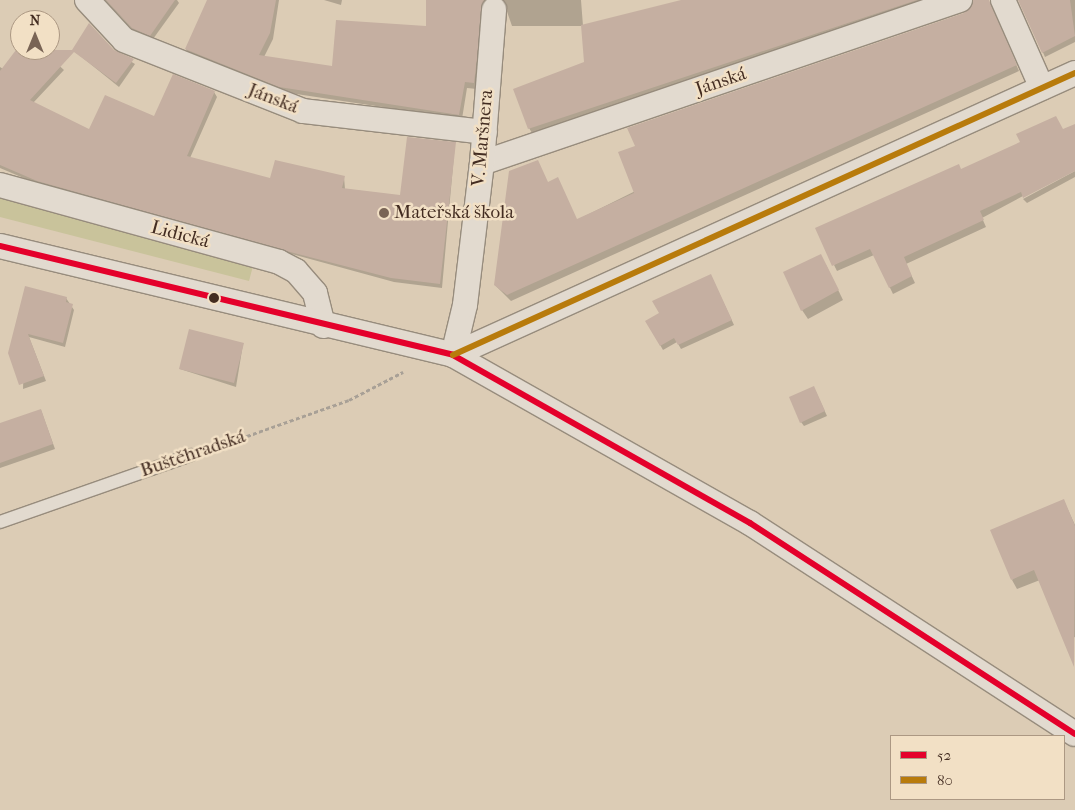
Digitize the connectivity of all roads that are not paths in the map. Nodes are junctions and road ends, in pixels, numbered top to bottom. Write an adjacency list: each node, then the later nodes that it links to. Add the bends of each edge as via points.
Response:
1 (87, 0): 7 (street, Jánská, via 124,40 303,111)
2 (960, 0): 8 (street, Jánská)
3 (1003, 0): 6 (street)
4 (494, 9): 7 (street, V. Maršnera)
5 (1075, 73): 6 (street)
6 (1042, 88): 12 (street)
7 (485, 132): 8 (street, V. Maršnera)
8 (482, 163): 12 (street, V. Maršnera, via 466,306)
9 (0, 185): 11 (street, Lidická, via 278,262 296,271 315,293)
10 (0, 246): 11 (street)
11 (323, 326): 12 (street)
12 (454, 355): 15 (street, via 750,523)
13 (192, 455): 14 (lane, Buštěhradská)
14 (0, 522)
15 (1075, 734)

